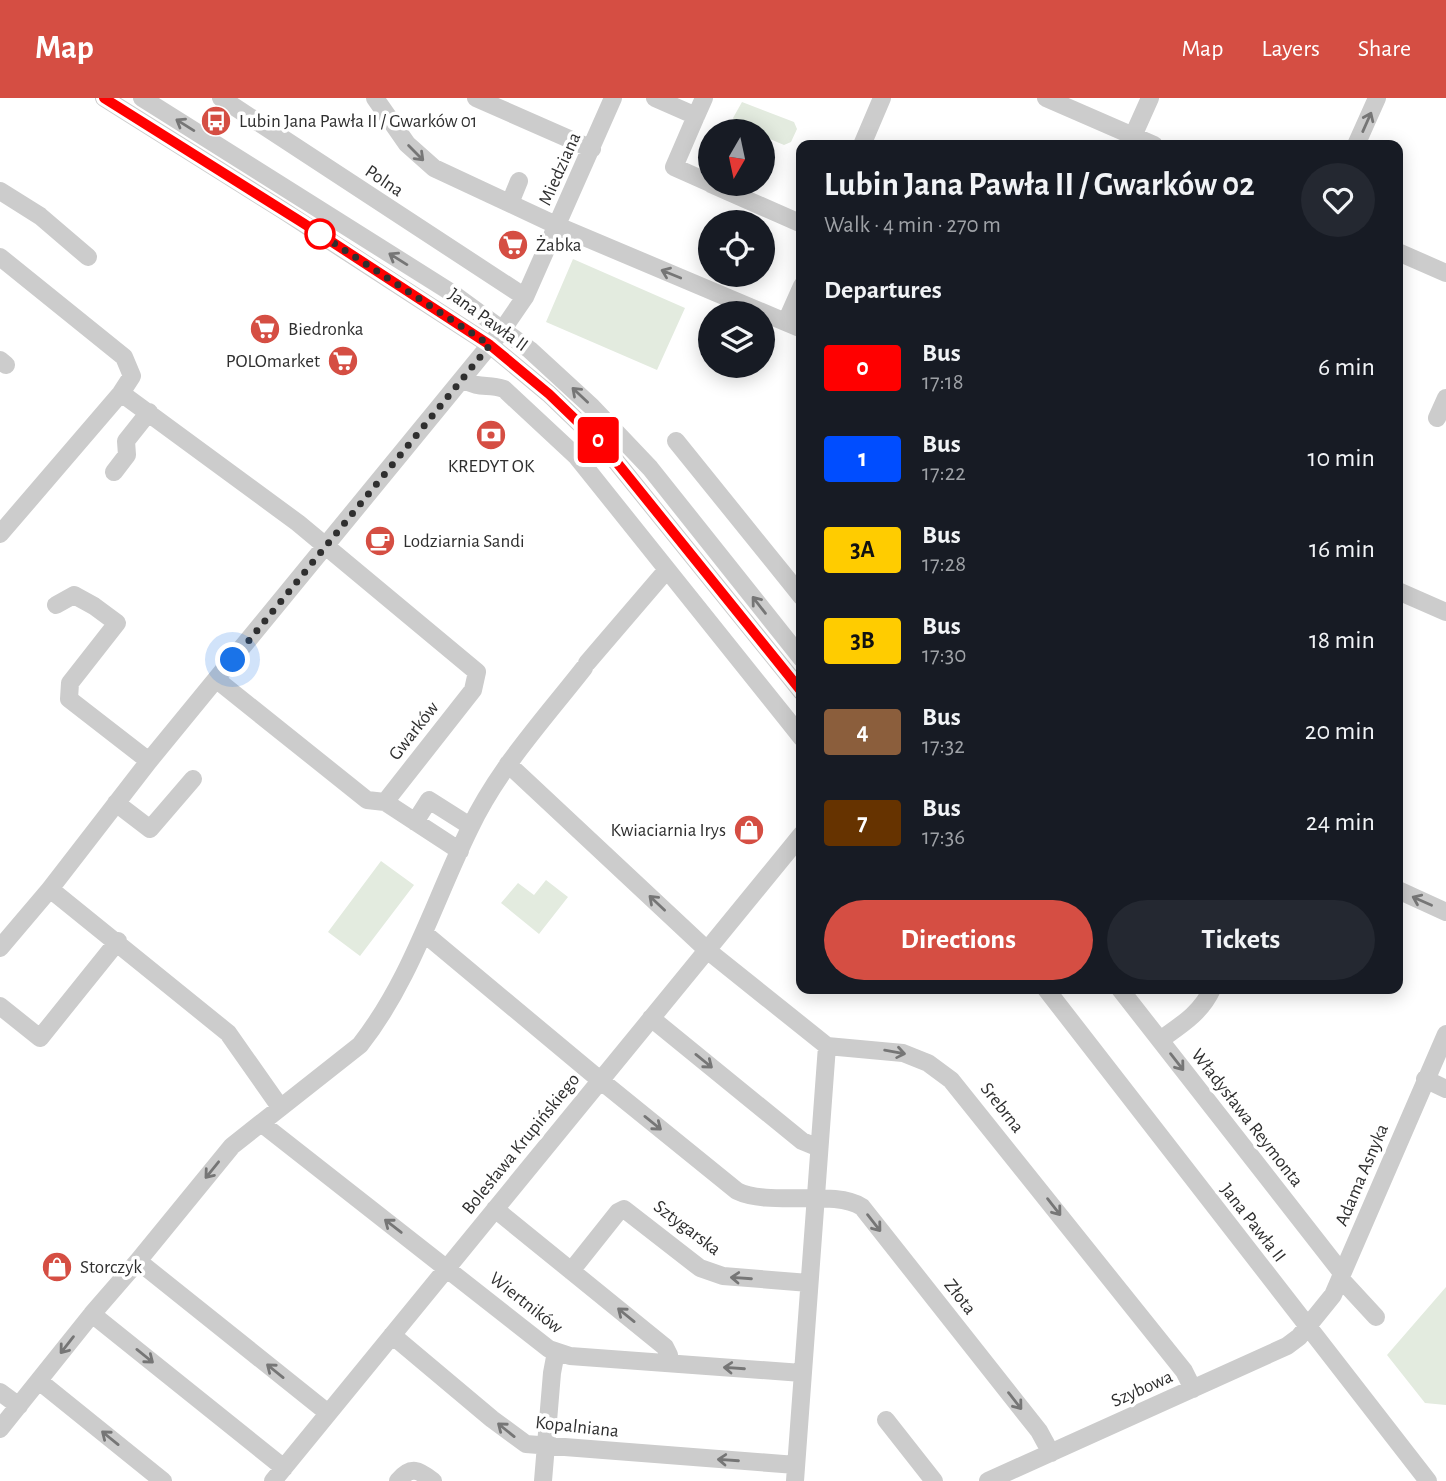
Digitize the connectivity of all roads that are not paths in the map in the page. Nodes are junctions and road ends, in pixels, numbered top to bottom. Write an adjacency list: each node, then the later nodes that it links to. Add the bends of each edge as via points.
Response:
1 (104, 98): 33 (street, Jana Pawła II)
2 (142, 98): 32 (street, Jana Pawła II, one-way to 2)
3 (221, 98): 30 (street, Polna)
4 (375, 98): 23 (street, Polna, one-way to 23, via 407,144 434,168)
5 (476, 98): 18 (street, via 559,140)
6 (613, 98): 18 (street, Miedziana)
7 (655, 98): 13 (street)
8 (704, 98): 13 (street)
9 (882, 98): 14 (street)
10 (1046, 98): 15 (street)
11 (1150, 98): 16 (street)
12 (1377, 98): 17 (street, one-way to 12)
13 (696, 116): 19 (street, via 674,167)
14 (864, 140)
15 (1129, 140)
16 (1131, 140)
17 (1358, 140)
18 (592, 149): 25 (street, Miedziana)
19 (698, 178)
20 (520, 181): 23 (street)
21 (0, 191): 28 (street, via 40,216)
22 (738, 196): 24 (street)
23 (510, 203): 25 (street, Polna)
24 (796, 221)
25 (558, 226): 30 (street, Miedziana); 31 (street, Polna, one-way to 25)
26 (1403, 254): 29 (street)
27 (0, 257): 35 (street, via 124,357 132,376)
28 (88, 257)
29 (1446, 273)
30 (525, 297): 32 (street, Miedziana)
31 (794, 325)
32 (503, 329): 33 (street, Miedziana); 48 (street, Jana Pawła II, one-way to 32, via 622,437)
33 (490, 345): 34 (street); 50 (street, Jana Pawła II, via 606,449)
34 (463, 379): 42 (street); 51 (street, via 475,386 504,389 578,457)
35 (121, 393): 37 (street); 41 (street)
36 (1446, 398): 38 (street)
37 (149, 412): 40 (street, via 126,441 127,455); 42 (street)
38 (1437, 418)
39 (676, 441): 44 (street)
40 (114, 472)
41 (0, 534)
42 (326, 545): 49 (street); 55 (street, Gwarków, via 477,672 473,690)
43 (664, 572): 53 (street)
44 (796, 590)
45 (1403, 593): 47 (street)
46 (56, 605): 52 (street, via 74,595 117,623 70,683 69,699)
47 (1444, 605)
48 (796, 651)
49 (217, 680): 52 (street); 55 (street, via 367,800)
50 (796, 685)
51 (796, 730)
52 (149, 761): 56 (street)
53 (508, 764): 58 (street); 67 (street, one-way to 53)
54 (193, 779): 56 (street, via 150,830)
55 (385, 802): 57 (street)
56 (116, 803): 61 (street)
57 (415, 822): 58 (street, via 429,800); 60 (street)
58 (470, 826): 60 (street)
59 (796, 841): 67 (street, Bolesława Krupińskiego)
60 (460, 851): 64 (street)
61 (50, 889): 65 (street); 66 (street)
62 (1403, 892): 63 (street, one-way to 62)
63 (1446, 912)
64 (425, 934): 77 (street); 79 (street, via 360,1045)
65 (117, 942): 71 (street, via 40,1038); 79 (street, via 228,1033)
66 (0, 948)
67 (707, 950): 72 (street, Bolesława Krupińskiego); 75 (street)
68 (1050, 994): 91 (street, Jana Pawła II)
69 (1123, 994): 74 (street, Władysława Reymonta)
70 (1210, 994): 74 (street, via 1190,1019)
71 (0, 1006)
72 (651, 1018): 77 (street, Bolesława Krupińskiego); 81 (street, one-way to 81, via 802,1141)
73 (1446, 1034): 76 (street, Adama Asnyka)
74 (1160, 1040): 87 (street, Władysława Reymonta, one-way to 87)
75 (827, 1046): 81 (street); 97 (street, Srebrna, one-way to 97, via 909,1055 953,1082 1184,1371)
76 (1425, 1079): 78 (street); 87 (street, Adama Asnyka)
77 (600, 1080): 82 (street, one-way to 82, via 737,1191); 83 (street, Bolesława Krupińskiego)
78 (1446, 1089)
79 (280, 1107): 80 (street)
80 (261, 1123): 84 (street, one-way to 84, via 232,1146); 85 (street, Wiertników, one-way to 80)
81 (819, 1147): 82 (street)
82 (815, 1200): 88 (street); 104 (street, Złota, one-way to 104, via 848,1200 865,1210 1039,1431)
83 (495, 1209): 85 (street, Bolesława Krupińskiego); 86 (street)
84 (138, 1261): 89 (street); 100 (street, one-way to 84)
85 (447, 1268): 92 (street, Bolesława Krupińskiego); 93 (street, Wiertników)
86 (572, 1271): 88 (street, Sztygarska, one-way to 86, via 710,1273 624,1209); 94 (street, one-way to 86, via 665,1347)
87 (1341, 1275): 90 (street, Władysława Reymonta); 91 (street, Adama Asnyka, via 1333,1295)
88 (809, 1283): 95 (street)
89 (92, 1314): 96 (street, one-way to 96); 106 (street, one-way to 106)
90 (1376, 1317)
91 (1308, 1328): 97 (street, Szybowa, via 1291,1344); 113 (street, Jana Pawła II)
92 (392, 1335): 100 (street, Bolesława Krupińskiego); 103 (street, Kopalniana, one-way to 92, via 518,1440)
93 (556, 1352): 94 (street, Wiertników); 103 (street)
94 (670, 1363): 95 (street, Wiertników, one-way to 94)
95 (802, 1373): 105 (street)
96 (39, 1381): 99 (street); 107 (street, one-way to 96)
97 (1193, 1389): 104 (street, Szybowa)
98 (0, 1392): 99 (street)
99 (19, 1406): 102 (street)
100 (328, 1413): 106 (street, Bolesława Krupińskiego)
101 (886, 1420): 111 (street)
102 (0, 1429)
103 (545, 1447): 105 (street, Kopalniana, one-way to 103); 110 (street)
104 (1051, 1453): 112 (street, Szybowa)
105 (796, 1473)
106 (278, 1475)
107 (163, 1481)
108 (398, 1481): 109 (street, via 413,1469)
109 (433, 1481)
110 (543, 1481)
111 (934, 1481)
112 (988, 1481)
113 (1428, 1481)

